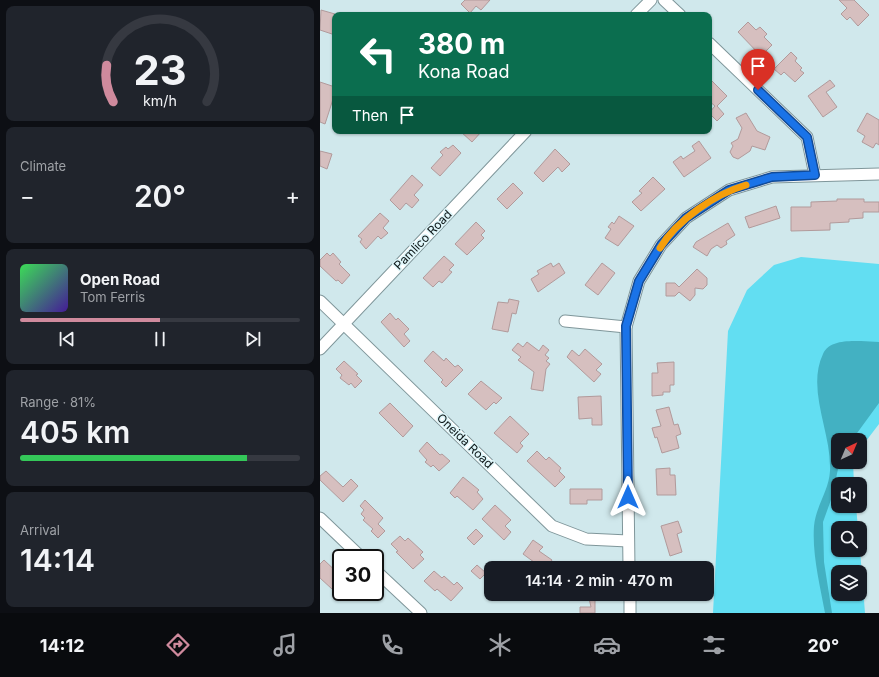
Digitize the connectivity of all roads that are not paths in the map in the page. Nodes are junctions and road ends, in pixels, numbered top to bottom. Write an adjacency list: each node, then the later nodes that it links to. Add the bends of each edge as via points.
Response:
1 (651, 0): 3 (street)
2 (664, 0): 4 (street)
3 (639, 12)
4 (677, 12)
5 (712, 46): 8 (street, via 807,137)
6 (523, 134): 11 (street, Pamlico Road)
7 (879, 174): 8 (street)
8 (815, 175): 12 (street, via 772,177 729,190 686,218 661,245 639,281)
9 (320, 302): 11 (street, Oneida Road)
10 (565, 321): 12 (street)
11 (343, 323): 13 (street, Pamlico Road); 15 (street, Oneida Road, via 552,526 586,539)
12 (626, 326): 15 (street)
13 (320, 349)
14 (320, 518): 16 (street)
15 (628, 541): 17 (street)
16 (353, 549)
17 (629, 561)
18 (384, 578): 20 (street)
19 (630, 601): 21 (street)
20 (421, 613)
21 (630, 613)

